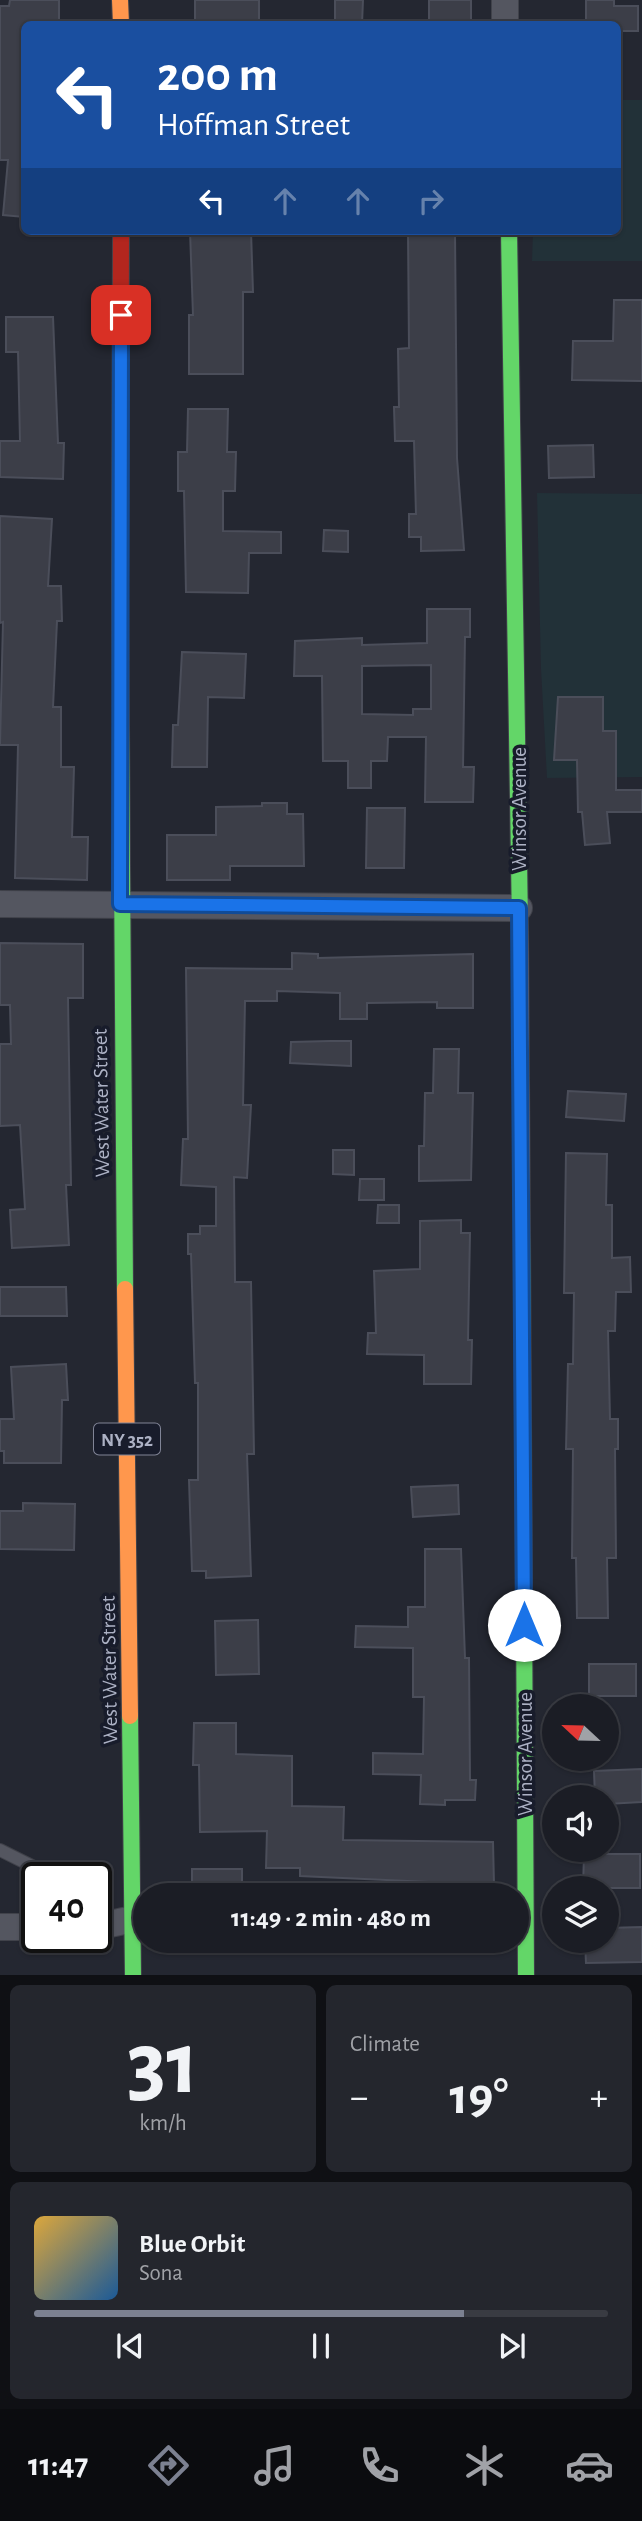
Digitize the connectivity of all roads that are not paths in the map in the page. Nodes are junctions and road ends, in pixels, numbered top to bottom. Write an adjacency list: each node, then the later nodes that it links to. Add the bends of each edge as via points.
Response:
1 (120, 0): 3 (main road)
2 (505, 0): 4 (street)
3 (121, 21)
4 (505, 21)
5 (121, 235): 8 (main road, West Water Street / NY 352)
6 (509, 235): 9 (main road, Winsor Avenue)
7 (0, 904): 8 (street)
8 (120, 904): 9 (street); 12 (main road, West Water Street / NY 352)
9 (519, 908): 13 (main road, Winsor Avenue)
10 (0, 1850): 11 (lane)
11 (24, 1862)
12 (138, 1883)
13 (521, 1883)
14 (133, 1922): 15 (street)
15 (112, 1925)
16 (0, 1927): 17 (street)
17 (21, 1927)
18 (135, 1953): 20 (main road, West Water Street / NY 352)
19 (524, 1953): 21 (main road, Winsor Avenue)
20 (133, 1975)
21 (526, 1975)

